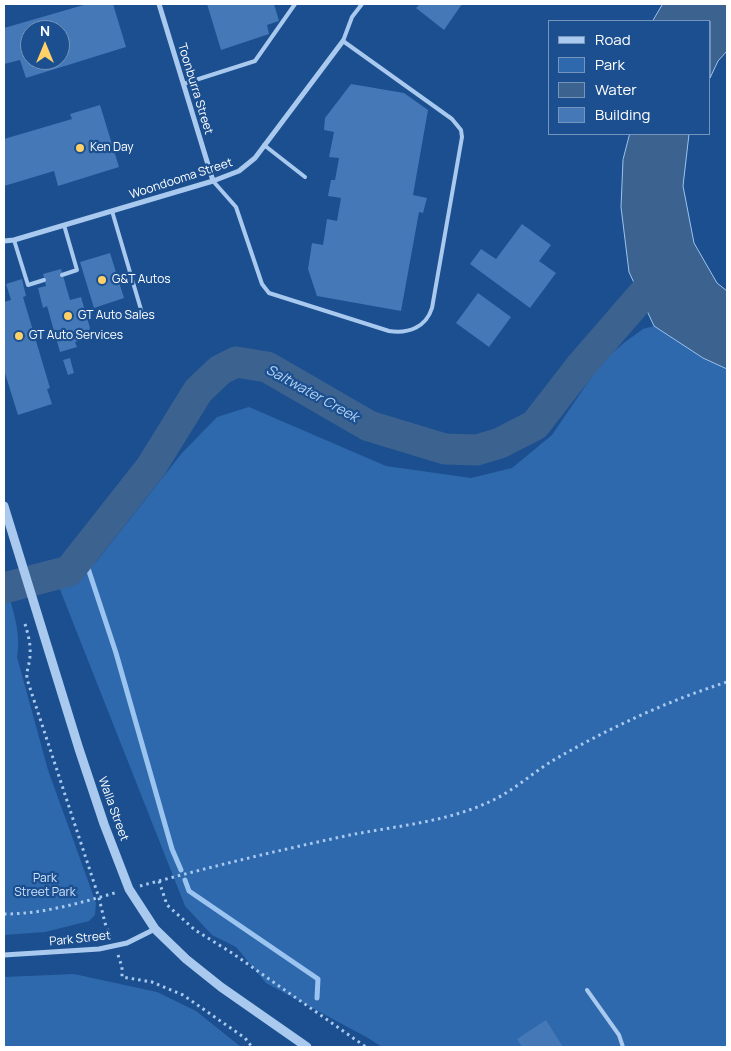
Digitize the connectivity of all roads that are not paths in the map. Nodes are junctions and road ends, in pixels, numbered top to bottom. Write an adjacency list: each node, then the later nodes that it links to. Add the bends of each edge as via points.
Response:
1 (159, 4): 5 (street, Toonburra Street)
2 (295, 4): 5 (lane, via 256,61)
3 (362, 4): 4 (lane, Woondooma Street, via 352,17)
4 (343, 41): 6 (street, Woondooma Street); 8 (lane, via 452,119 461,130 461,146 432,308 425,322 409,330 389,331 269,293 262,284 236,207)
5 (183, 84): 8 (street, Toonburra Street)
6 (264, 145): 7 (lane); 8 (street, Woondooma Street, via 247,166)
7 (305, 177)
8 (213, 181): 9 (street, Woondooma Street)
9 (112, 211): 10 (street, Woondooma Street); 16 (lane)
10 (64, 225): 11 (street, Woondooma Street); 14 (lane, via 78,270)
11 (14, 240): 12 (street, Woondooma Street); 13 (street, Woondooma Street); 15 (lane, via 28,285)
12 (4, 241)
13 (4, 246)
14 (62, 274)
15 (44, 280)
16 (142, 313)
17 (4, 506): 18 (street, Walla Street, via 104,824 130,889)
18 (155, 929): 19 (street, Park Street, via 99,950); 21 (street, Walla Street, via 221,987)
19 (4, 955)
20 (587, 990): 22 (lane, via 619,1035)
21 (307, 1047)
22 (623, 1047)

